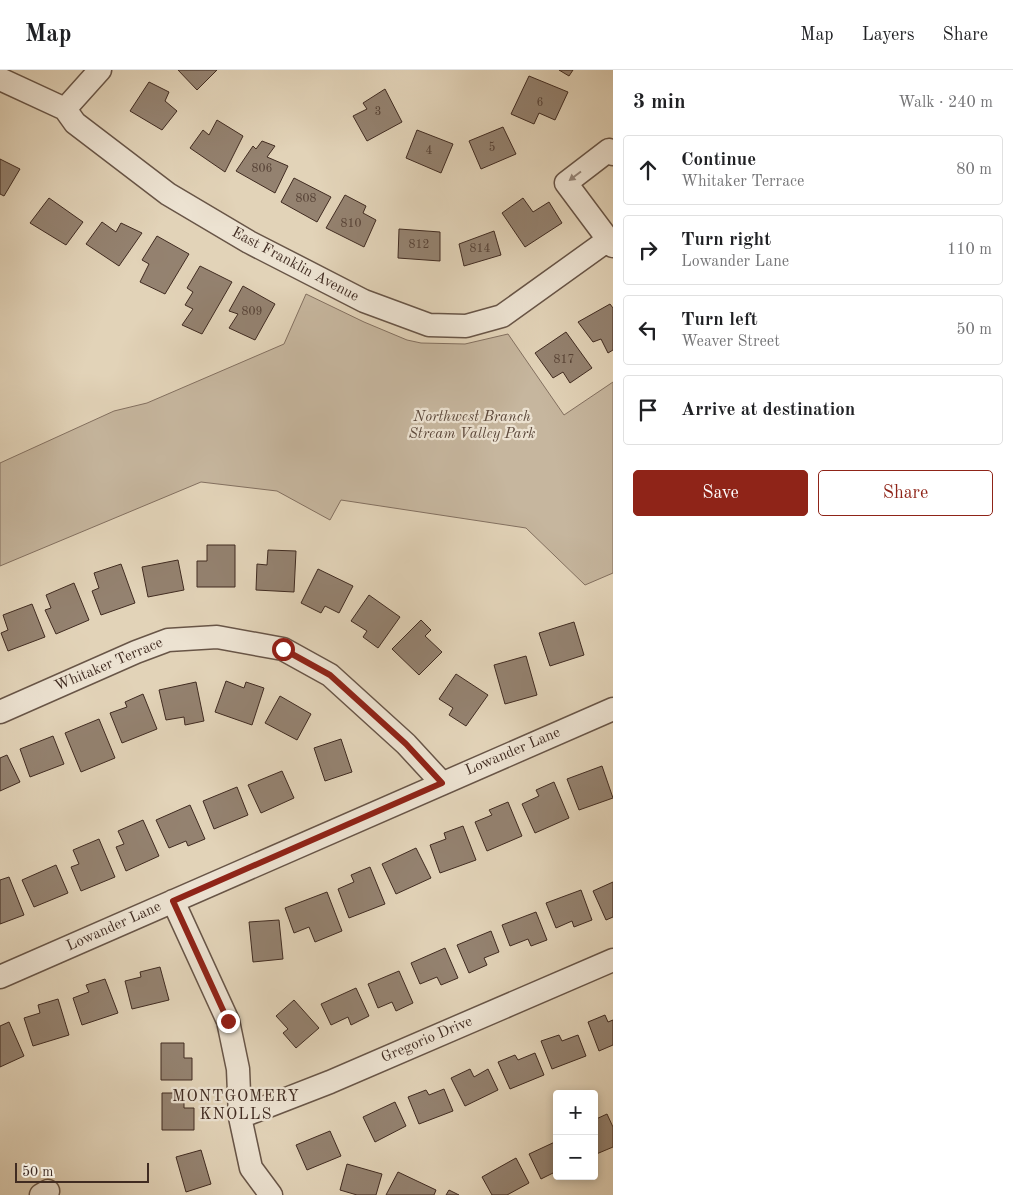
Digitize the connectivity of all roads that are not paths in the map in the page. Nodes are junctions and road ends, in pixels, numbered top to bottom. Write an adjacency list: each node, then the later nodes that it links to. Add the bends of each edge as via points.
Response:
1 (100, 70): 3 (street)
2 (0, 78): 3 (street, East Franklin Avenue)
3 (65, 109): 5 (street, East Franklin Avenue, via 75,123 168,194 249,242 364,302 429,325 466,326 502,316)
4 (613, 154): 5 (street, one-way to 5, via 609,150 566,183)
5 (611, 243)
6 (613, 709): 8 (street, Lowander Lane)
7 (0, 712): 8 (street, Whitaker Terrace, via 168,640 217,637 283,649 330,675 406,744)
8 (442, 783): 9 (street, Lowander Lane)
9 (173, 901): 11 (street, Lowander Lane); 12 (street, via 228,1021 238,1069)
10 (613, 960): 12 (street, Gregorio Drive, via 330,1082)
11 (0, 976)
12 (240, 1117): 13 (street, via 251,1168)
13 (271, 1195)

